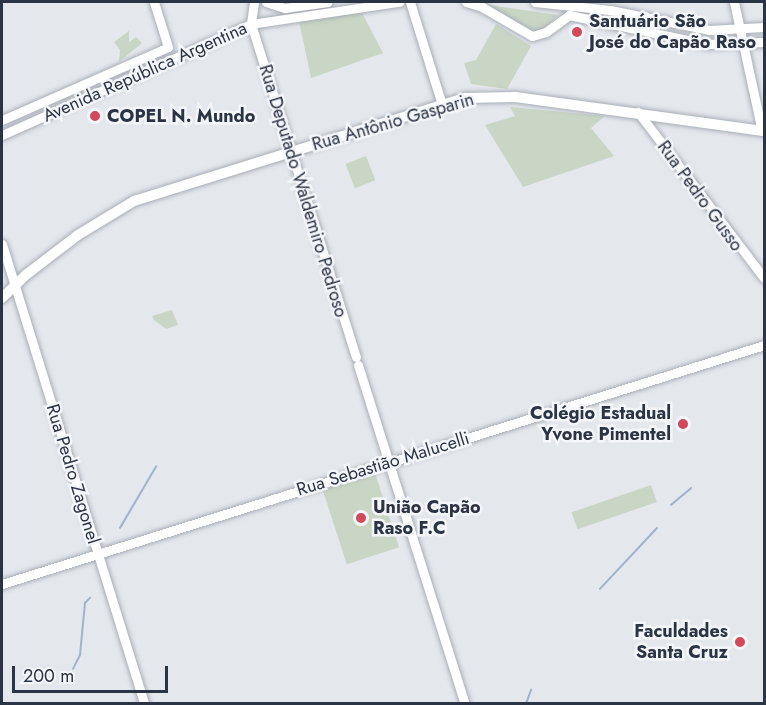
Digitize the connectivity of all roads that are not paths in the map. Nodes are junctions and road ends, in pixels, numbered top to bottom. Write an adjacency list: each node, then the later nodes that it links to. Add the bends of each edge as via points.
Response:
1 (154, 2): 17 (street)
2 (254, 2): 12 (street)
3 (266, 2): 4 (street, via 285,8)
4 (328, 2)
5 (399, 2): 12 (street, Avenida República Argentina)
6 (410, 2): 19 (street)
7 (471, 2): 16 (street, via 532,36 546,32 569,15 707,44)
8 (535, 2): 10 (street)
9 (734, 2): 14 (street)
10 (590, 4): 11 (street)
11 (608, 6): 14 (street, via 709,30)
12 (251, 24): 18 (street, Avenida República Argentina); 24 (street, Rua Deputado Waldemiro Pedroso)
13 (765, 27): 14 (street)
14 (742, 29): 16 (street)
15 (765, 42): 16 (street)
16 (745, 44): 22 (street)
17 (168, 47): 18 (street); 21 (street, Avenida República Argentina)
18 (181, 57): 23 (street, Avenida República Argentina)
19 (442, 105): 20 (main road, Rua Antônio Gasparin, via 492,96); 24 (main road, Rua Antônio Gasparin)
20 (638, 112): 22 (main road, Rua Antônio Gasparin); 26 (street, Rua Pedro Gusso)
21 (2, 120)
22 (763, 131)
23 (2, 135)
24 (291, 152): 27 (main road, Rua Antônio Gasparin, via 134,201 109,214); 30 (street, Rua Deputado Waldemiro Pedroso)
25 (2, 244): 27 (street, Rua Pedro Zagonel)
26 (765, 278)
27 (14, 284): 28 (main road, Rua Antônio Gasparin); 31 (street, Rua Pedro Zagonel)
28 (2, 298)
29 (765, 345): 30 (street, Rua Sebastião Malucelli)
30 (389, 462): 31 (street, Rua Sebastião Malucelli); 34 (street, Rua Deputado Waldemiro Pedroso)
31 (98, 553): 32 (street, Rua Sebastião Malucelli); 33 (street, Rua Pedro Zagonel)
32 (2, 584)
33 (144, 704)
34 (465, 704)

